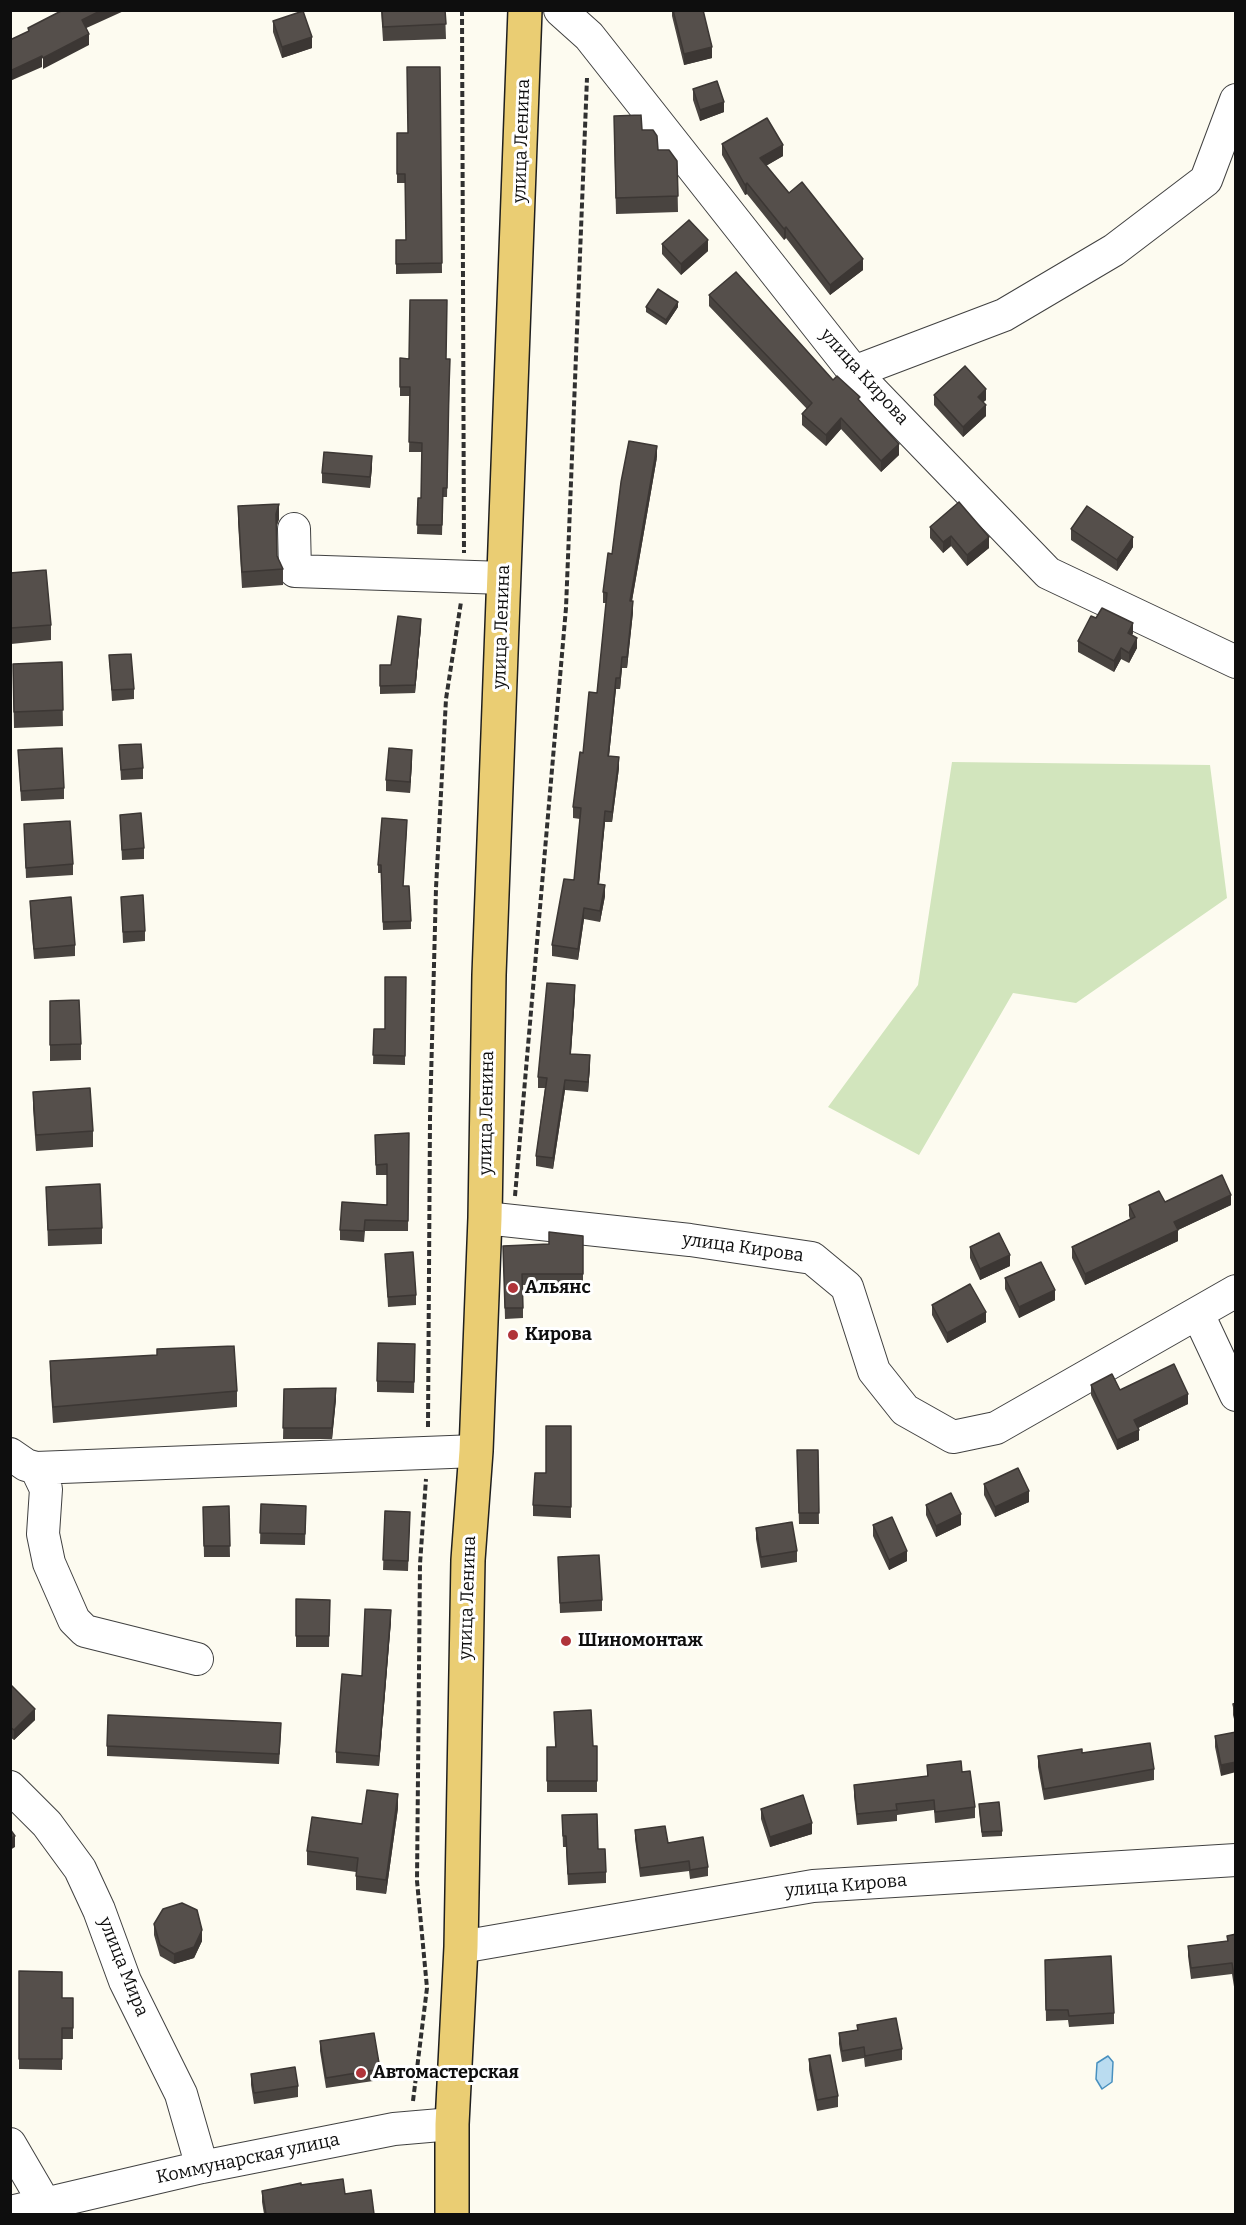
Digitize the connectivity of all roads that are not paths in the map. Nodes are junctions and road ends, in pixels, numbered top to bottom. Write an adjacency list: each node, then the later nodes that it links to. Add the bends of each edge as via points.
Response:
1 (525, 10): 6 (main road, улица Ленина)
2 (560, 10): 4 (street, улица Кирова, via 589,36)
3 (1236, 100): 4 (street, via 1206,180 1114,250 1004,315)
4 (854, 372): 7 (street, улица Кирова, via 1048,573)
5 (294, 529): 6 (street, via 296,571)
6 (504, 578): 8 (main road, улица Ленина, via 489,975)
7 (1236, 662)
8 (499, 1219): 10 (street, улица Кирова, via 812,1258 847,1287 874,1371 905,1410 953,1437 996,1428); 12 (main road, улица Ленина)
9 (1236, 1292): 10 (street, улица Кирова)
10 (1198, 1314): 11 (street)
11 (1236, 1395)
12 (476, 1451): 13 (street); 17 (main road, улица Ленина, via 468,1560)
13 (23, 1461): 14 (street, via 46,1489 43,1534 49,1563 74,1620 85,1631)
14 (197, 1659)
15 (10, 1787): 20 (street, улица Мира, via 46,1824 80,1869 125,1981 181,2094)
16 (1236, 1860): 17 (street, улица Кирова, via 813,1886)
17 (461, 1947): 18 (main road, улица Ленина)
18 (452, 2124): 20 (street, Коммунарская улица, via 410,2127); 23 (main road, улица Ленина)
19 (10, 2144): 21 (street)
20 (202, 2167): 21 (street, Коммунарская улица)
21 (45, 2204): 22 (street, Коммунарская улица)
22 (10, 2212)
23 (452, 2214)

